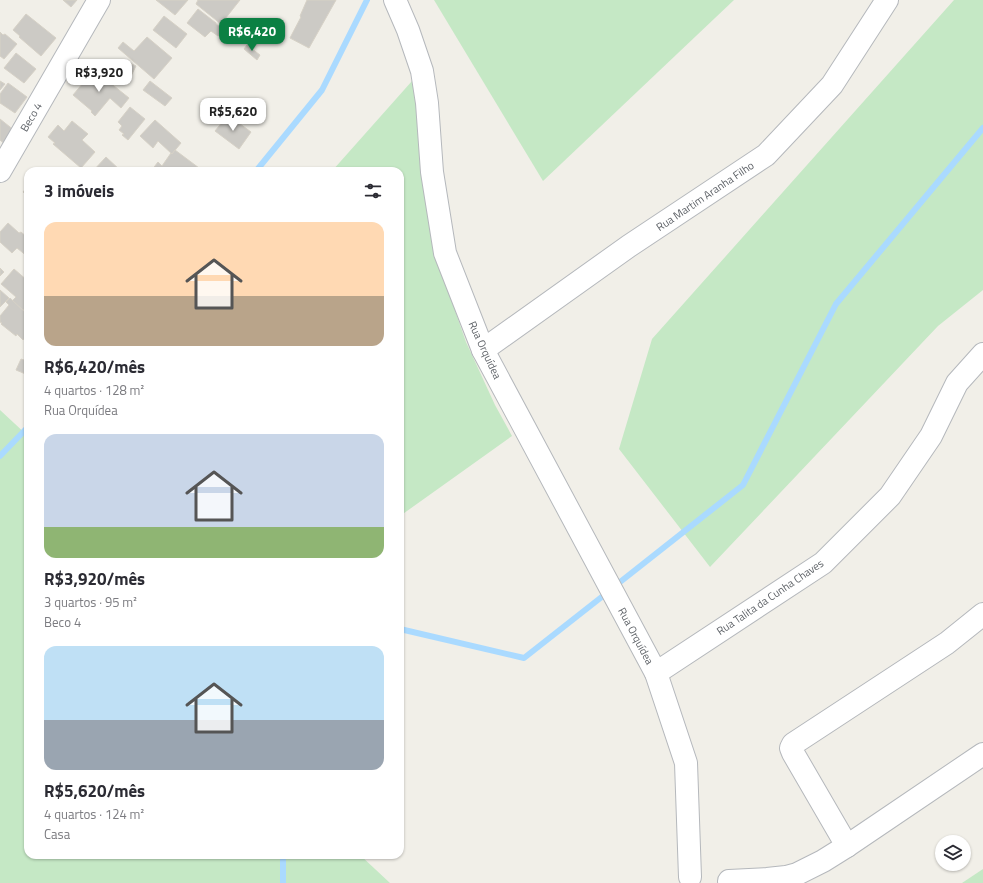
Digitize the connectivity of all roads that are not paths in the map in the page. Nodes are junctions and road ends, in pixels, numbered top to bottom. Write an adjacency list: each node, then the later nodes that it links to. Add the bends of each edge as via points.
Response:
1 (99, 0): 4 (street, Beco 4)
2 (395, 0): 5 (street, Rua Orquídea, via 422,72 432,172 445,254)
3 (887, 0): 5 (street, Rua Martim Aranha Filho, via 832,85 766,155 629,246)
4 (0, 171)
5 (483, 350): 8 (street, Rua Orquídea)
6 (983, 354): 8 (street, Rua Talita da Cunha Chaves, via 957,383 931,436 890,496 823,563)
7 (983, 614): 10 (street, via 947,643 793,744 793,753)
8 (656, 673): 11 (street, Rua Orquídea, via 686,763)
9 (983, 754): 10 (street)
10 (847, 846): 12 (street, via 797,874)
11 (690, 878)
12 (729, 881)

